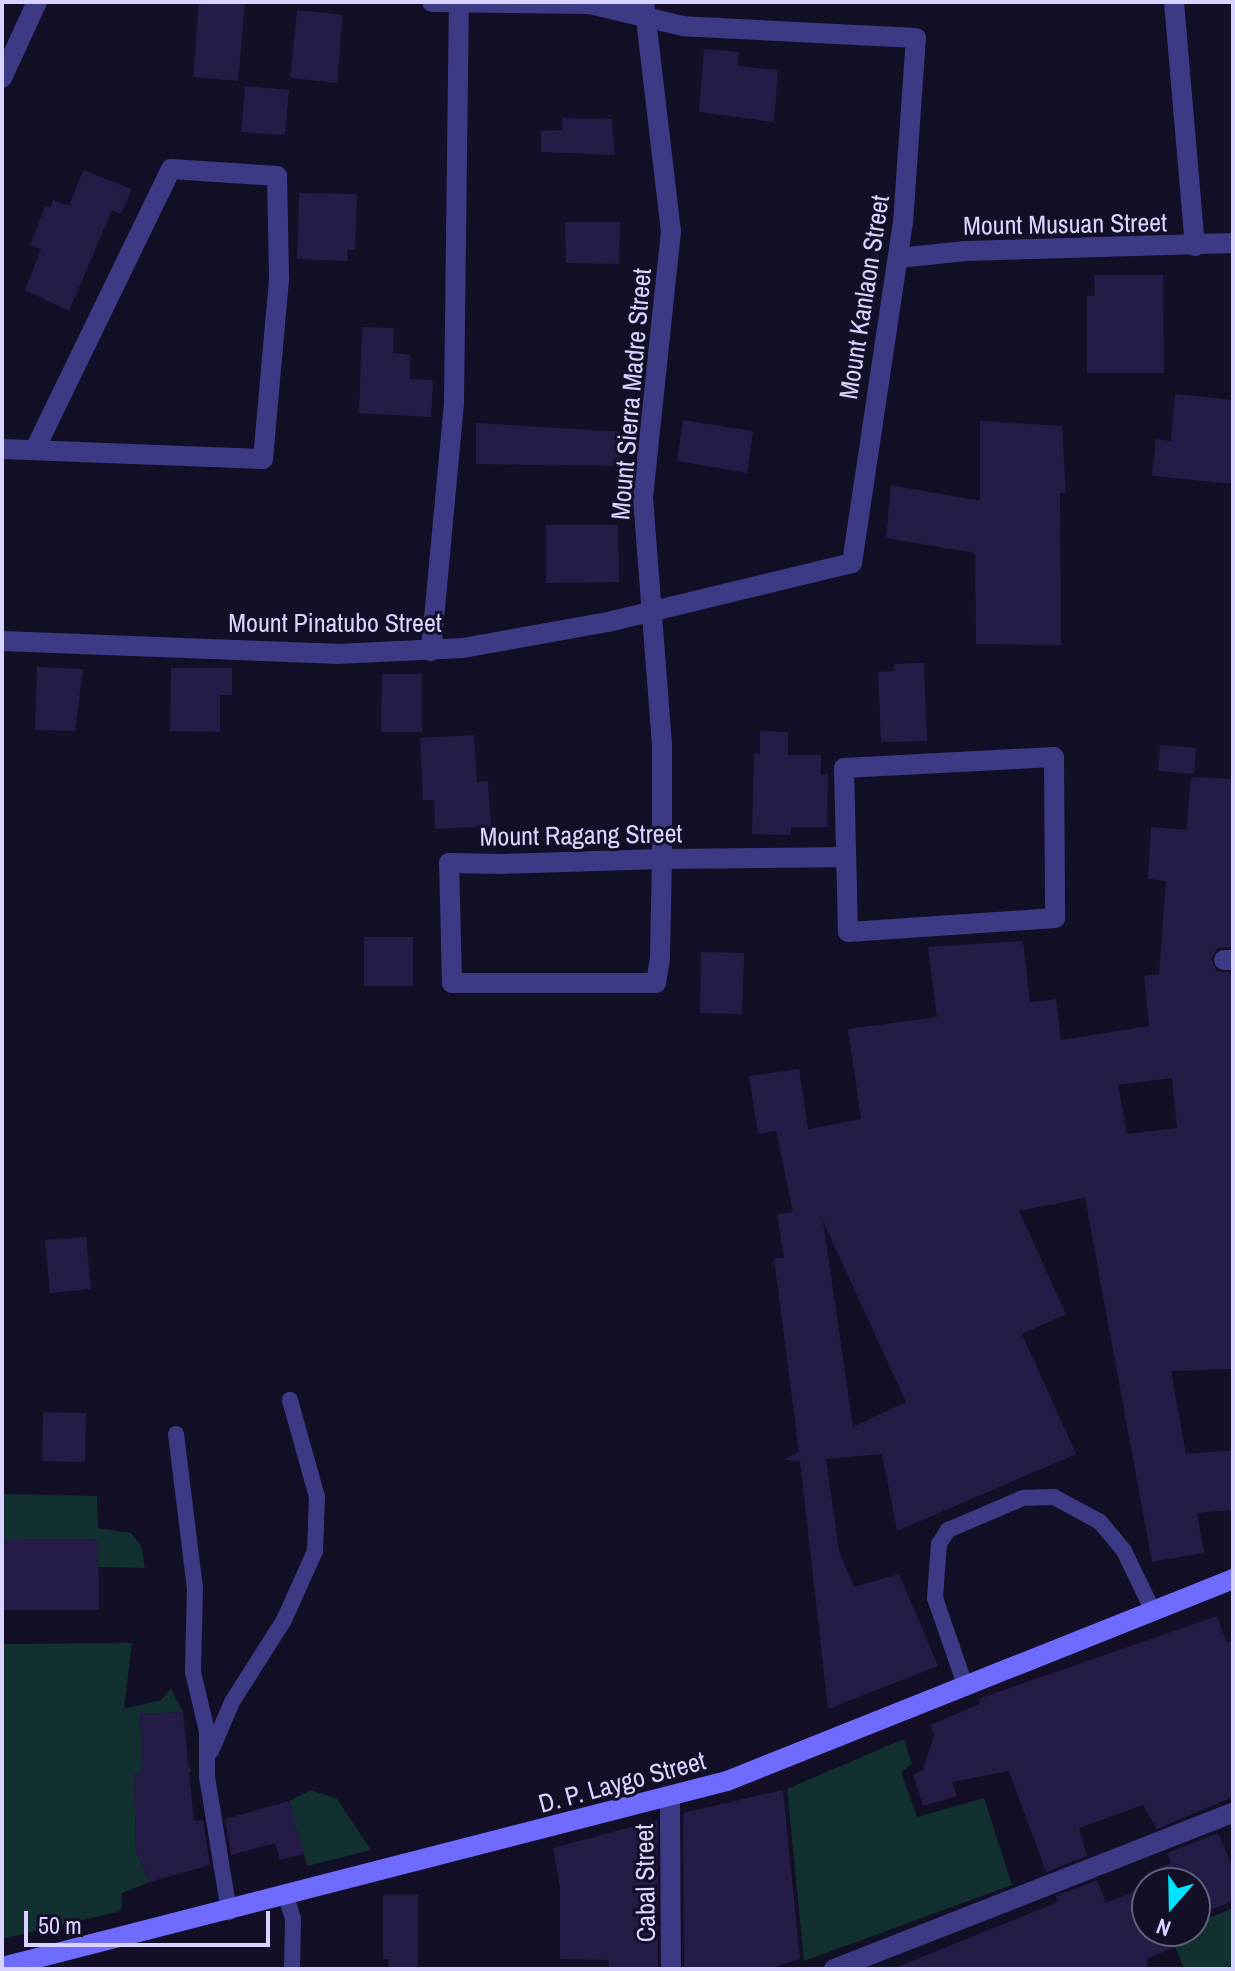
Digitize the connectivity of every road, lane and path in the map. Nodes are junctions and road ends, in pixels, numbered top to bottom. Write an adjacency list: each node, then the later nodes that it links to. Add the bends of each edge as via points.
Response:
1 (37, 2): 6 (street)
2 (432, 2): 4 (street)
3 (1174, 2): 8 (street)
4 (459, 4): 5 (street, via 590,4); 15 (street, via 454,402)
5 (645, 10): 9 (street, Mount Kanlaon Street, via 702,28 916,38); 13 (street, Mount Sierra Madre Street, via 671,231 643,498)
6 (2, 78)
7 (1233, 243): 8 (street, Mount Musuan Street)
8 (1195, 246): 9 (street, Mount Musuan Street, via 966,251)
9 (899, 258): 12 (street, Mount Kanlaon Street)
10 (2, 449): 11 (street)
11 (35, 449): 11 (street, via 263,459 279,278 277,176 171,169)
12 (852, 563): 13 (street, Mount Pinatubo Street)
13 (653, 612): 15 (street, Mount Pinatubo Street, via 500,644); 17 (street, Mount Sierra Madre Street, via 662,743)
14 (2, 641): 15 (street, Mount Pinatubo Street, via 336,654)
15 (431, 651)
16 (846, 857): 16 (street, via 848,932 1055,918 1054,757 844,768); 17 (street, Mount Ragang Street)
17 (662, 859): 18 (street, Mount Sierra Madre Street); 18 (street, Mount Ragang Street, via 449,863 452,983)
18 (656, 983)
19 (290, 1400): 24 (lane, via 317,1497 315,1551 284,1620 232,1702)
20 (176, 1434): 24 (lane, via 195,1588 193,1672)
21 (1233, 1579): 22 (main road, D. P. Laygo Street)
22 (1153, 1611): 23 (main road, D. P. Laygo Street); 23 (lane, via 1124,1551 1100,1522 1054,1497 1023,1498 948,1530 939,1544 935,1598)
23 (966, 1688): 25 (main road, D. P. Laygo Street, via 760,1770)
24 (210, 1757): 28 (lane, via 207,1777)
25 (670, 1797): 27 (main road, D. P. Laygo Street); 31 (street, Cabal Street)
26 (1233, 1813): 32 (street)
27 (286, 1896): 28 (main road, D. P. Laygo Street); 30 (lane, via 293,1919)
28 (229, 1912): 29 (main road, D. P. Laygo Street)
29 (2, 1967)
30 (292, 1969)
31 (671, 1969)
32 (834, 1969)

